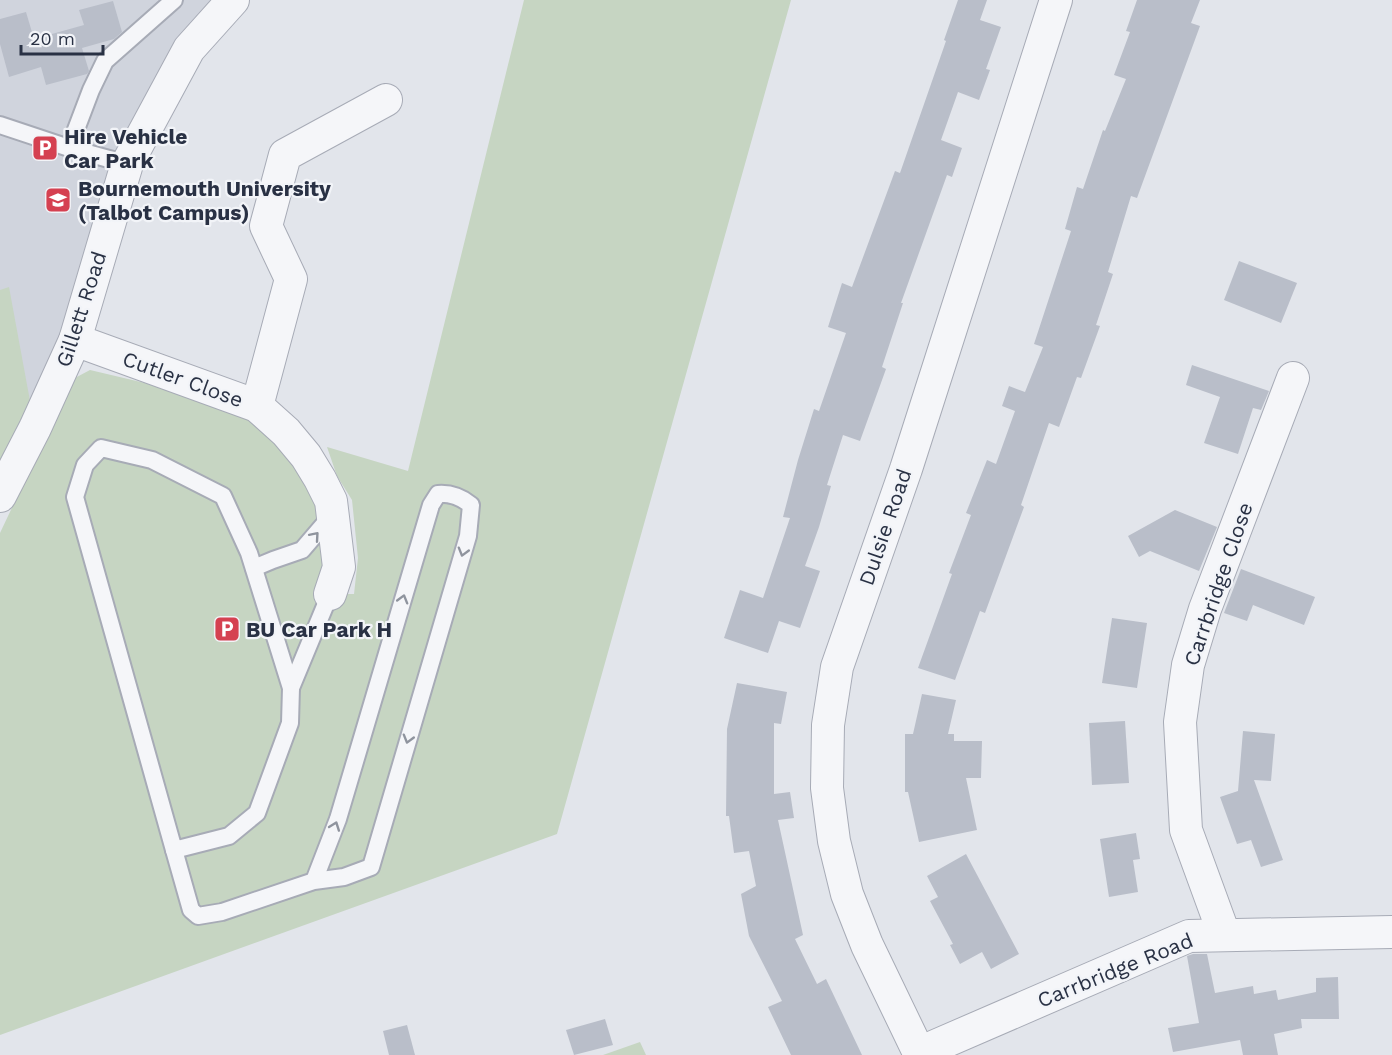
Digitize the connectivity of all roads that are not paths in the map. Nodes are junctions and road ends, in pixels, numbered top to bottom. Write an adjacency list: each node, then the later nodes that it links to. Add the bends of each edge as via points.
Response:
1 (174, 0): 6 (lane, via 105,61)
2 (233, 0): 7 (street, Gillett Road, via 189,49)
3 (1056, 0): 20 (street, Dulsie Road, via 909,458 837,667 828,725 827,788 834,840 848,894 867,945)
4 (386, 99): 10 (street, via 285,154 266,226 291,279)
5 (0, 126): 6 (lane)
6 (69, 148): 7 (lane)
7 (127, 164): 8 (street, Gillett Road)
8 (75, 340): 10 (street, Cutler Close); 11 (street, Gillett Road)
9 (1293, 378): 19 (street, Carrbridge Close, via 1205,609 1188,665 1180,722 1186,830)
10 (257, 406): 12 (street, Cutler Close, via 306,456 324,486)
11 (0, 496)
12 (333, 513): 13 (lane, one-way to 12, via 302,550); 14 (street, Cutler Close, via 339,567)
13 (254, 568): 15 (lane); 16 (lane, via 223,496 152,460 100,448 85,465 75,497)
14 (330, 594): 15 (lane)
15 (291, 688): 16 (lane, via 290,723 256,813 229,836)
16 (174, 850): 17 (lane, via 191,910 198,916 222,912)
17 (314, 881): 17 (lane, one-way to 17, via 338,819 431,505 438,494 450,494 471,505 468,536 370,867 344,877)
18 (1392, 932): 19 (street, Carrbridge Road)
19 (1224, 934): 20 (street, Carrbridge Road, via 1189,936)
20 (919, 1054)

